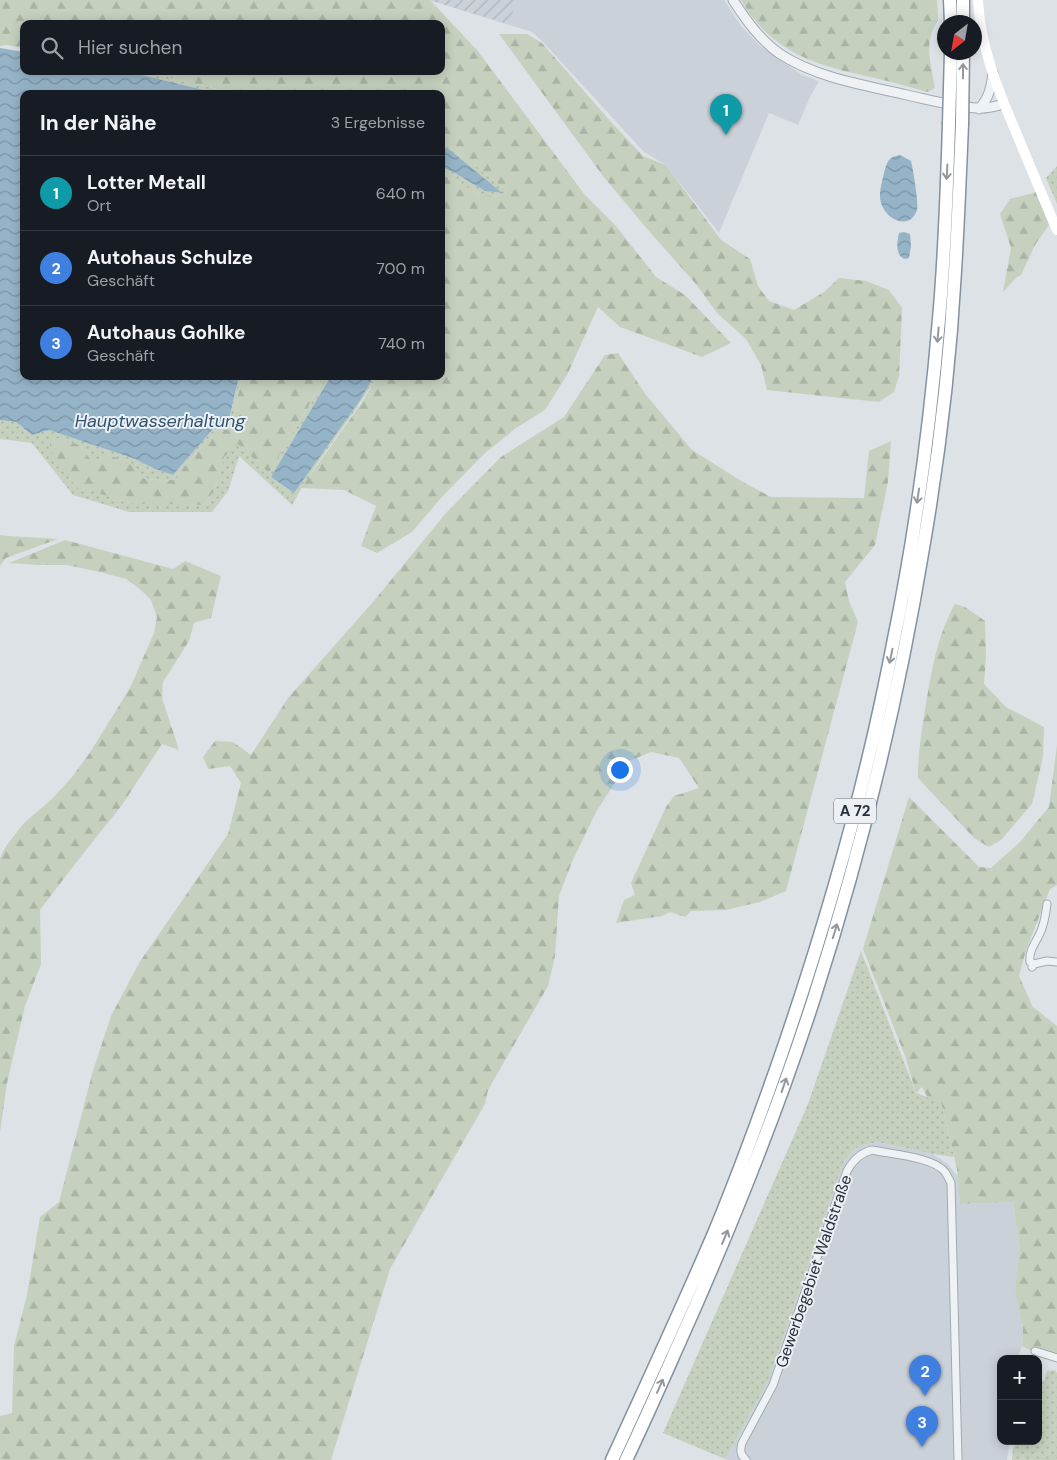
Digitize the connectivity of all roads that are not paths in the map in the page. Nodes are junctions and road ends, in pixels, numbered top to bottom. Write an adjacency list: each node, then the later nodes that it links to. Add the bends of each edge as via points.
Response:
1 (733, 0): 11 (street, via 763,40 808,69 883,89)
2 (950, 0): 5 (highway)
3 (962, 0): 6 (highway)
4 (978, 0): 9 (main road)
5 (951, 15)
6 (963, 15)
7 (951, 60): 12 (highway, A 72, bridge)
8 (962, 60): 12 (highway, A 72, one-way to 8, bridge)
9 (993, 73): 10 (main road); 11 (street, via 990,92)
10 (1004, 104): 11 (street); 13 (main road)
11 (979, 108)
12 (955, 124): 18 (highway, A 72, one-way to 18, via 939,318 911,544 894,643 852,826 803,993 760,1115 716,1229); 19 (highway, A 72, one-way to 12, via 723,1242 772,1120 814,997 864,829 906,644 935,470 955,271)
13 (1057, 230)
14 (1047, 904): 15 (street, via 1042,930 1032,948 1030,962 1033,966 1047,961)
15 (1057, 962)
16 (1035, 1351): 17 (street)
17 (1057, 1358)
18 (612, 1460)
19 (626, 1460)
20 (746, 1460): 21 (street, Gewerbegebiet Waldstraße, via 741,1454 742,1443 773,1385 847,1171 859,1156 872,1150 936,1164 945,1171 951,1183)
21 (958, 1460)

